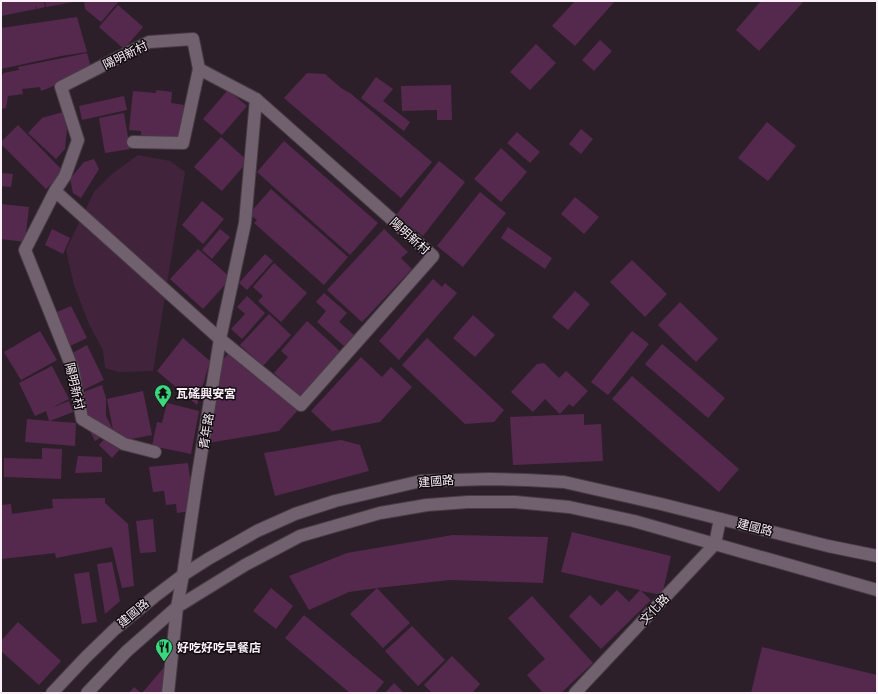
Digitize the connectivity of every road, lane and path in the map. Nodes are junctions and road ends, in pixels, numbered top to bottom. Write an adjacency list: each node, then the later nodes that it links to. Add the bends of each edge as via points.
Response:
1 (200, 69): 2 (street, 陽明新村); 3 (street, via 183,143); 4 (street, 陽明新村, via 193,39 149,42 61,87 78,140 65,176)
2 (256, 99): 5 (street, 青年路, via 245,223); 5 (street, 陽明新村, via 433,256 302,405)
3 (133, 142)
4 (55, 192): 5 (street, 陽明新村); 6 (street, 陽明新村, via 25,250 73,370 82,419 124,444)
5 (220, 339): 10 (street, 青年路)
6 (155, 452)
7 (720, 519): 8 (street); 9 (street, 建國路); 10 (street, 建國路, via 564,482 489,479 421,481 335,501 295,514 257,531)
8 (715, 544): 11 (street, 建國路); 12 (street, 建國路, via 634,521 569,507 515,502 426,505 380,513 300,536 245,565); 16 (street, 文化路)
9 (877, 556)
10 (183, 575): 12 (street, 青年路); 13 (street, 建國路, via 115,629)
11 (877, 590)
12 (177, 607): 14 (street, 建國路, via 127,651); 15 (street, 青年路)
13 (52, 693)
14 (87, 693)
15 (168, 693)
16 (575, 693)

